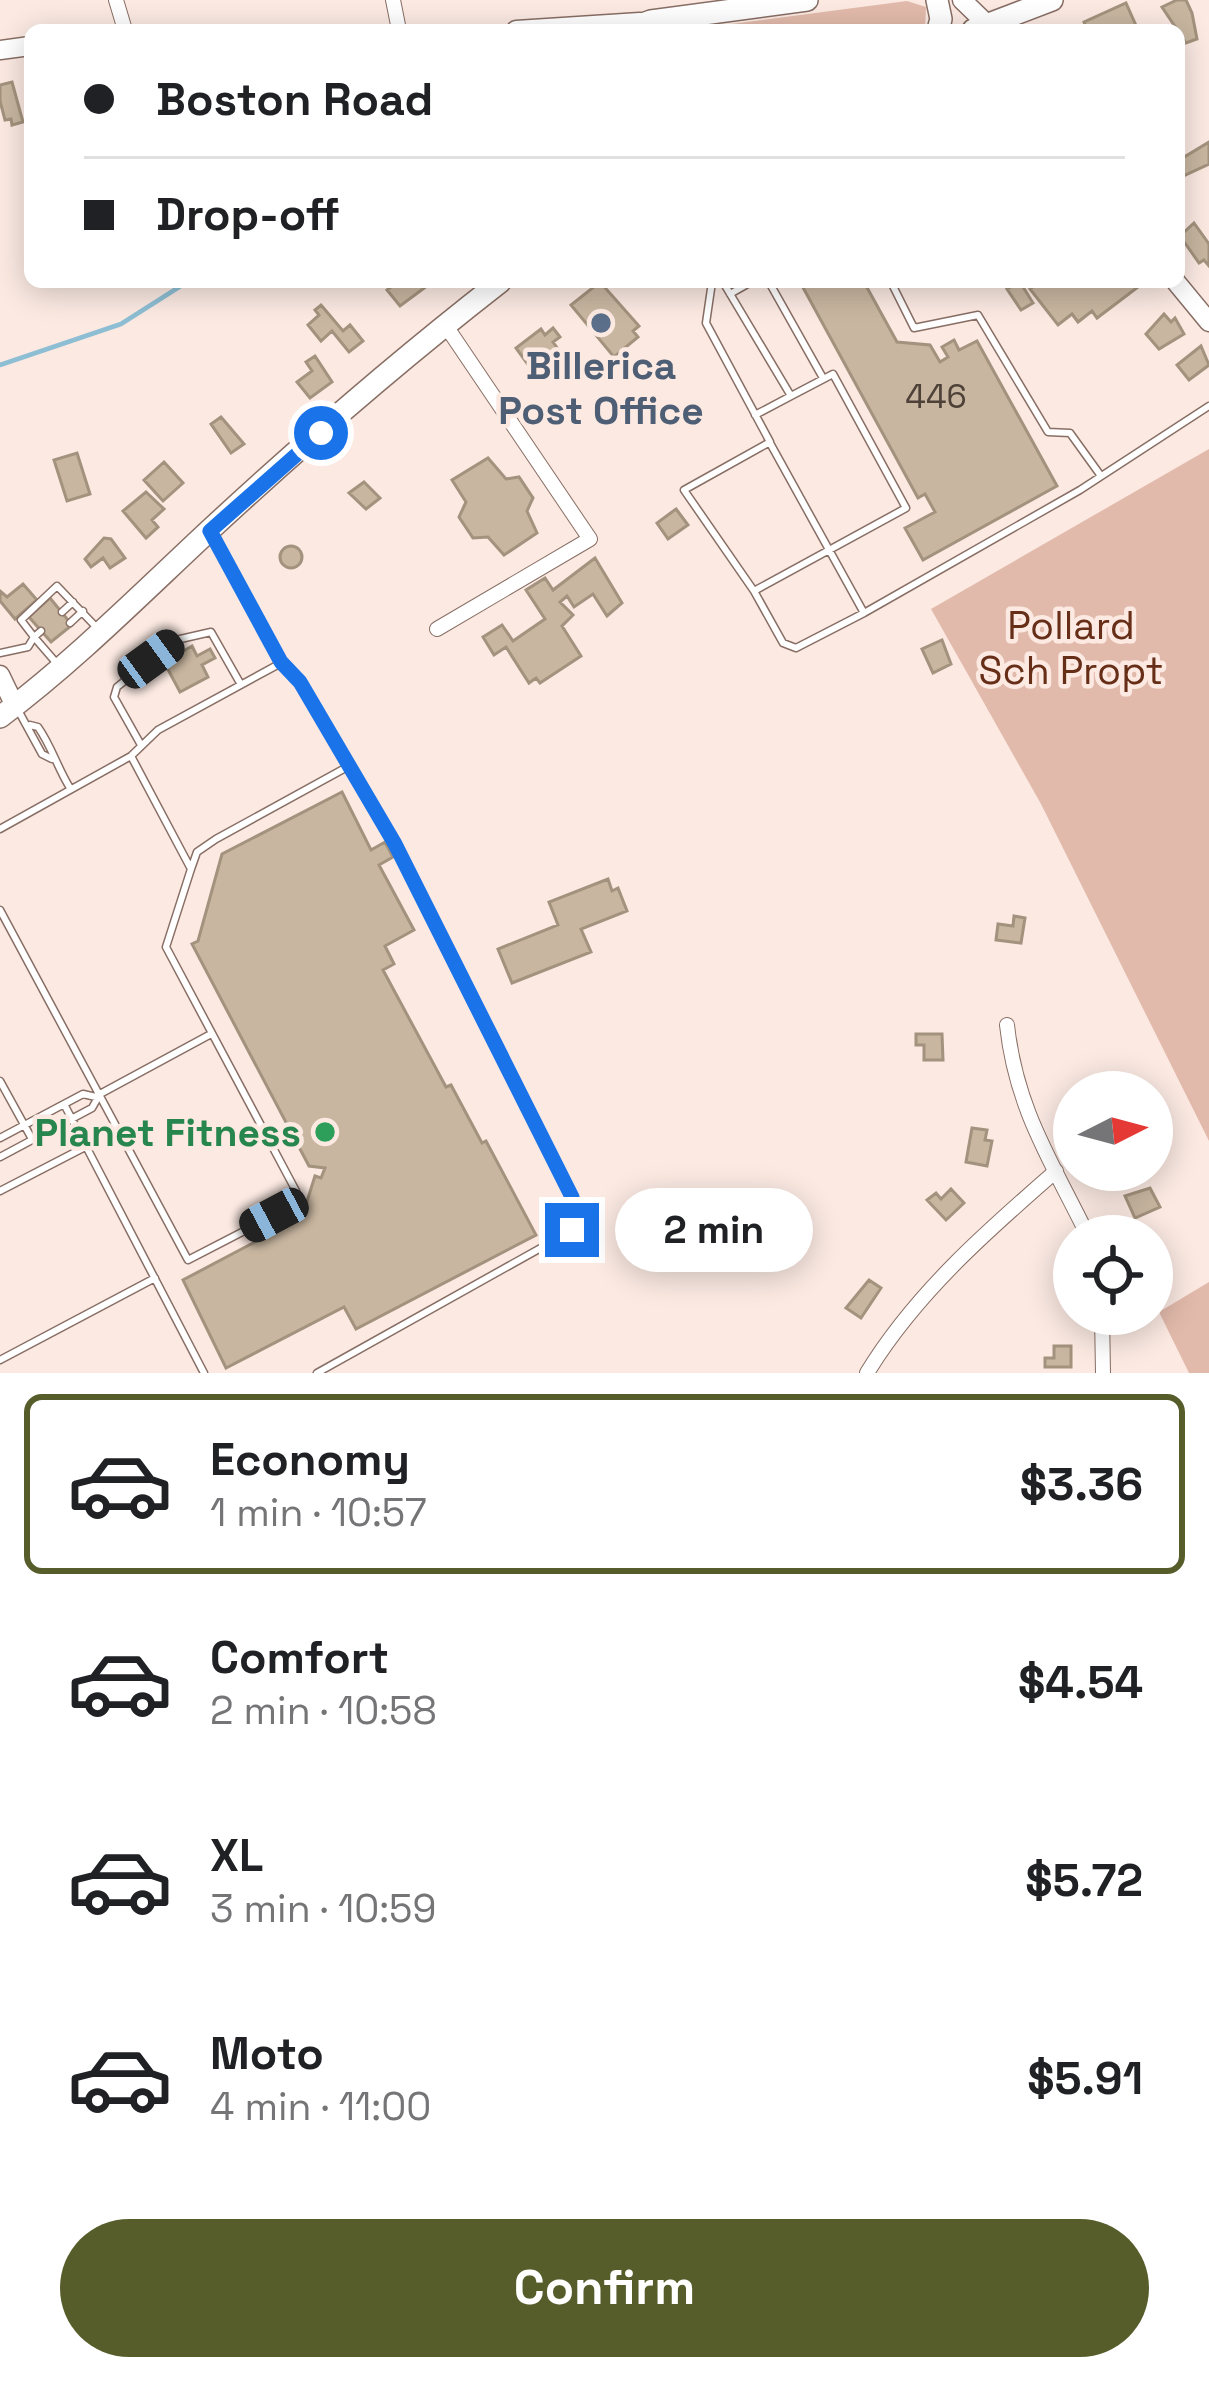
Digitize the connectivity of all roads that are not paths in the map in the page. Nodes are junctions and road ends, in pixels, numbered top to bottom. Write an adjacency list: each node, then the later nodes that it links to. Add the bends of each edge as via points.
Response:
1 (807, 0): 4 (main road)
2 (962, 0): 8 (main road)
3 (1052, 0): 9 (main road)
4 (766, 3): 5 (main road)
5 (650, 13): 6 (main road); 7 (main road)
6 (563, 24)
7 (634, 24)
8 (982, 24)
9 (995, 24)
10 (493, 288): 19 (main road)
11 (711, 288): 23 (lane, via 706,323)
12 (726, 288): 17 (lane)
13 (740, 288): 17 (lane)
14 (772, 288): 20 (lane)
15 (894, 288): 25 (lane, via 914,328 978,315 1048,431 1070,433)
16 (1181, 288): 18 (main road)
17 (730, 294): 21 (lane)
18 (1209, 322)
19 (446, 326): 26 (main road); 34 (street, via 590,539)
20 (824, 379): 21 (lane); 27 (lane, via 833,374 906,508)
21 (791, 396): 23 (lane)
22 (1209, 406): 25 (lane)
23 (755, 415): 24 (lane)
24 (770, 442): 27 (lane); 28 (lane, via 684,490)
25 (1101, 476): 32 (lane)
26 (210, 531): 35 (main road); 38 (lane)
27 (829, 550): 28 (lane); 32 (lane)
28 (754, 592): 32 (lane, via 783,643 796,648)
29 (74, 602): 30 (lane); 31 (lane); 36 (lane, via 57,586 21,620)
30 (83, 611): 33 (lane); 35 (lane)
31 (62, 612)
32 (864, 613)
33 (70, 622)
34 (437, 629)
35 (101, 632): 39 (main road)
36 (38, 634): 37 (lane, via 28,647); 39 (lane)
37 (0, 653)
38 (281, 662): 41 (lane); 45 (lane)
39 (62, 668): 42 (main road)
40 (0, 675): 42 (main road)
41 (240, 683): 43 (lane); 43 (lane, via 211,632 176,640 117,687 114,697)
42 (8, 711): 46 (lane, via 38,727)
43 (141, 745): 44 (lane)
44 (131, 756): 46 (lane); 48 (lane)
45 (350, 766): 48 (lane, via 216,839 197,852); 68 (lane, via 576,1216 572,1230)
46 (70, 788): 47 (lane)
47 (0, 829)
48 (191, 869): 51 (lane, via 166,946)
49 (0, 910): 53 (lane)
50 (1007, 1025): 61 (street, via 1012,1073)
51 (212, 1034): 53 (lane); 53 (lane, via 296,1191 274,1215 188,1260)
52 (0, 1081): 56 (lane)
53 (98, 1096): 54 (lane); 55 (lane)
54 (64, 1104): 55 (lane); 56 (lane)
55 (72, 1118): 58 (lane); 59 (lane)
56 (24, 1125): 57 (lane); 58 (lane)
57 (0, 1138)
58 (32, 1139): 60 (lane)
59 (87, 1146): 63 (lane); 64 (lane)
60 (0, 1157)
61 (1053, 1164)
62 (1053, 1175): 69 (street, via 923,1298)
63 (0, 1191)
64 (155, 1278): 66 (lane); 67 (lane)
65 (1102, 1335): 70 (street)
66 (0, 1360)
67 (204, 1373)
68 (316, 1373)
69 (867, 1373)
70 (1103, 1373)

